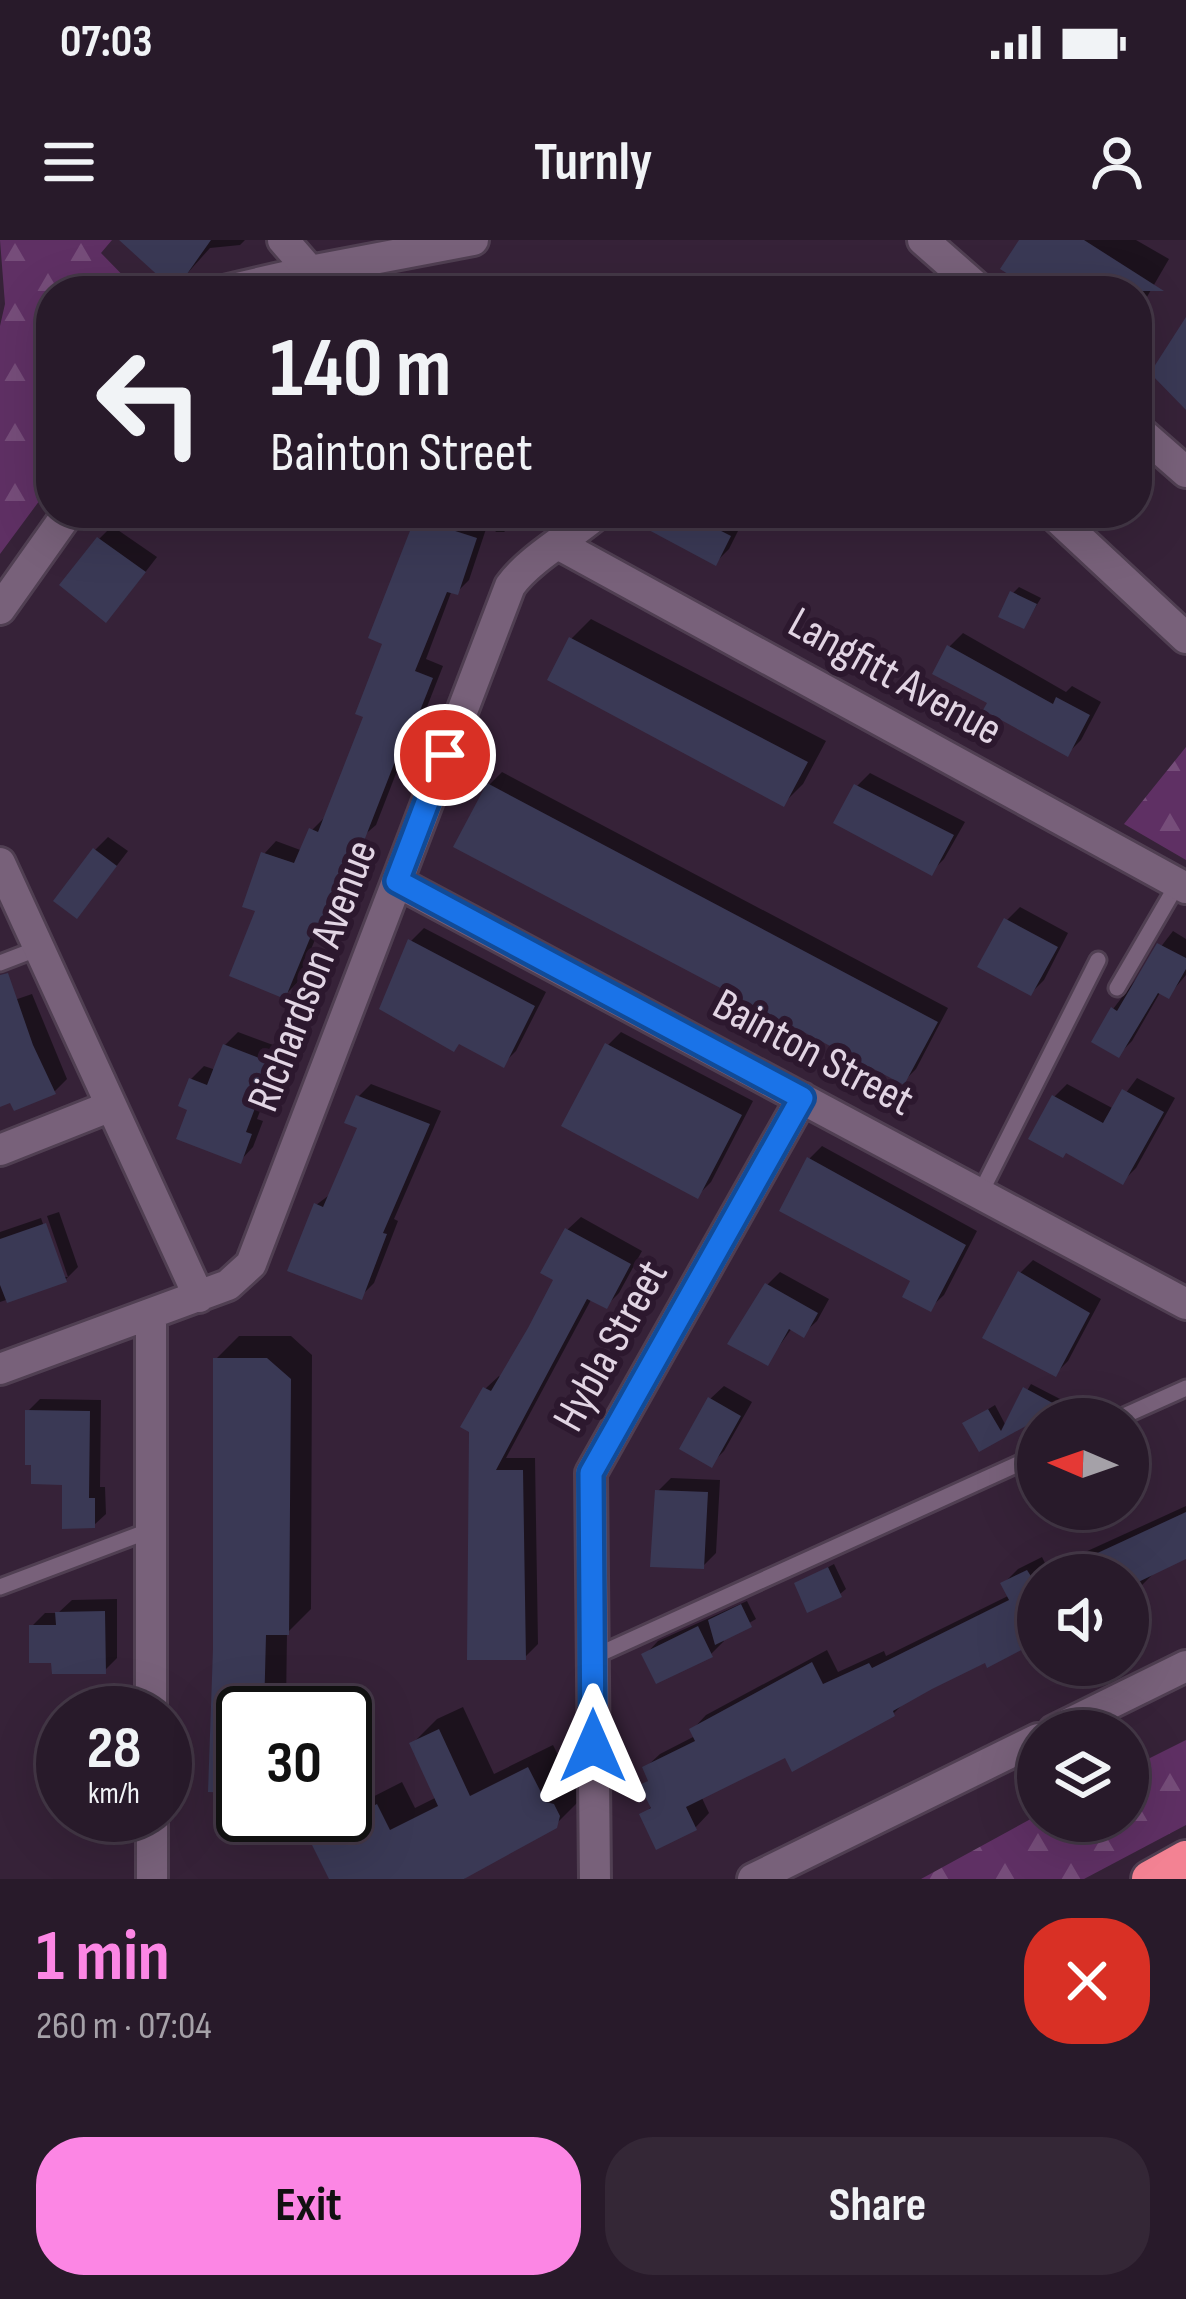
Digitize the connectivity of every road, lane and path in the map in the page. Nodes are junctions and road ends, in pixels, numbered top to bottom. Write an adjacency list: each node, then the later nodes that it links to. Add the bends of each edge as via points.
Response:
1 (283, 240): 4 (street)
2 (472, 240): 4 (street)
3 (923, 240): 6 (street)
4 (310, 271): 5 (street)
5 (288, 276)
6 (964, 276)
7 (1152, 442): 8 (street)
8 (1186, 472)
9 (57, 528): 13 (street)
10 (580, 528): 12 (street, Richardson Avenue)
11 (1068, 528): 14 (street)
12 (560, 545): 16 (street, Richardson Avenue, via 510,586); 17 (street, Langfitt Avenue)
13 (0, 609)
14 (1186, 638)
15 (0, 863): 18 (street)
16 (397, 881): 22 (street, Bainton Street); 26 (street, Richardson Avenue, via 251,1264 228,1286)
17 (1182, 886): 21 (lane)
18 (39, 948): 20 (lane); 23 (street)
19 (1098, 961): 25 (lane)
20 (0, 963)
21 (1118, 988)
22 (802, 1098): 25 (street, Bainton Street); 35 (street, Hybla Street, via 591,1473)
23 (111, 1106): 24 (street); 26 (street)
24 (0, 1150)
25 (980, 1194): 27 (street, Bainton Street)
26 (199, 1297): 28 (street, Richardson Avenue)
27 (1186, 1304)
28 (151, 1316): 29 (street, Richardson Avenue); 33 (street)
29 (0, 1370)
30 (1186, 1388): 31 (lane)
31 (1149, 1405)
32 (1017, 1465): 35 (lane)
33 (151, 1530): 34 (lane); 37 (street)
34 (0, 1587)
35 (593, 1657): 43 (street, Hybla Street)
36 (1186, 1666): 38 (street)
37 (152, 1686)
38 (1097, 1710)
39 (1017, 1749): 44 (street)
40 (152, 1842): 42 (street)
41 (1186, 1859): 45 (highway)
42 (152, 1879)
43 (595, 1879)
44 (754, 1879)
45 (1150, 1879)

